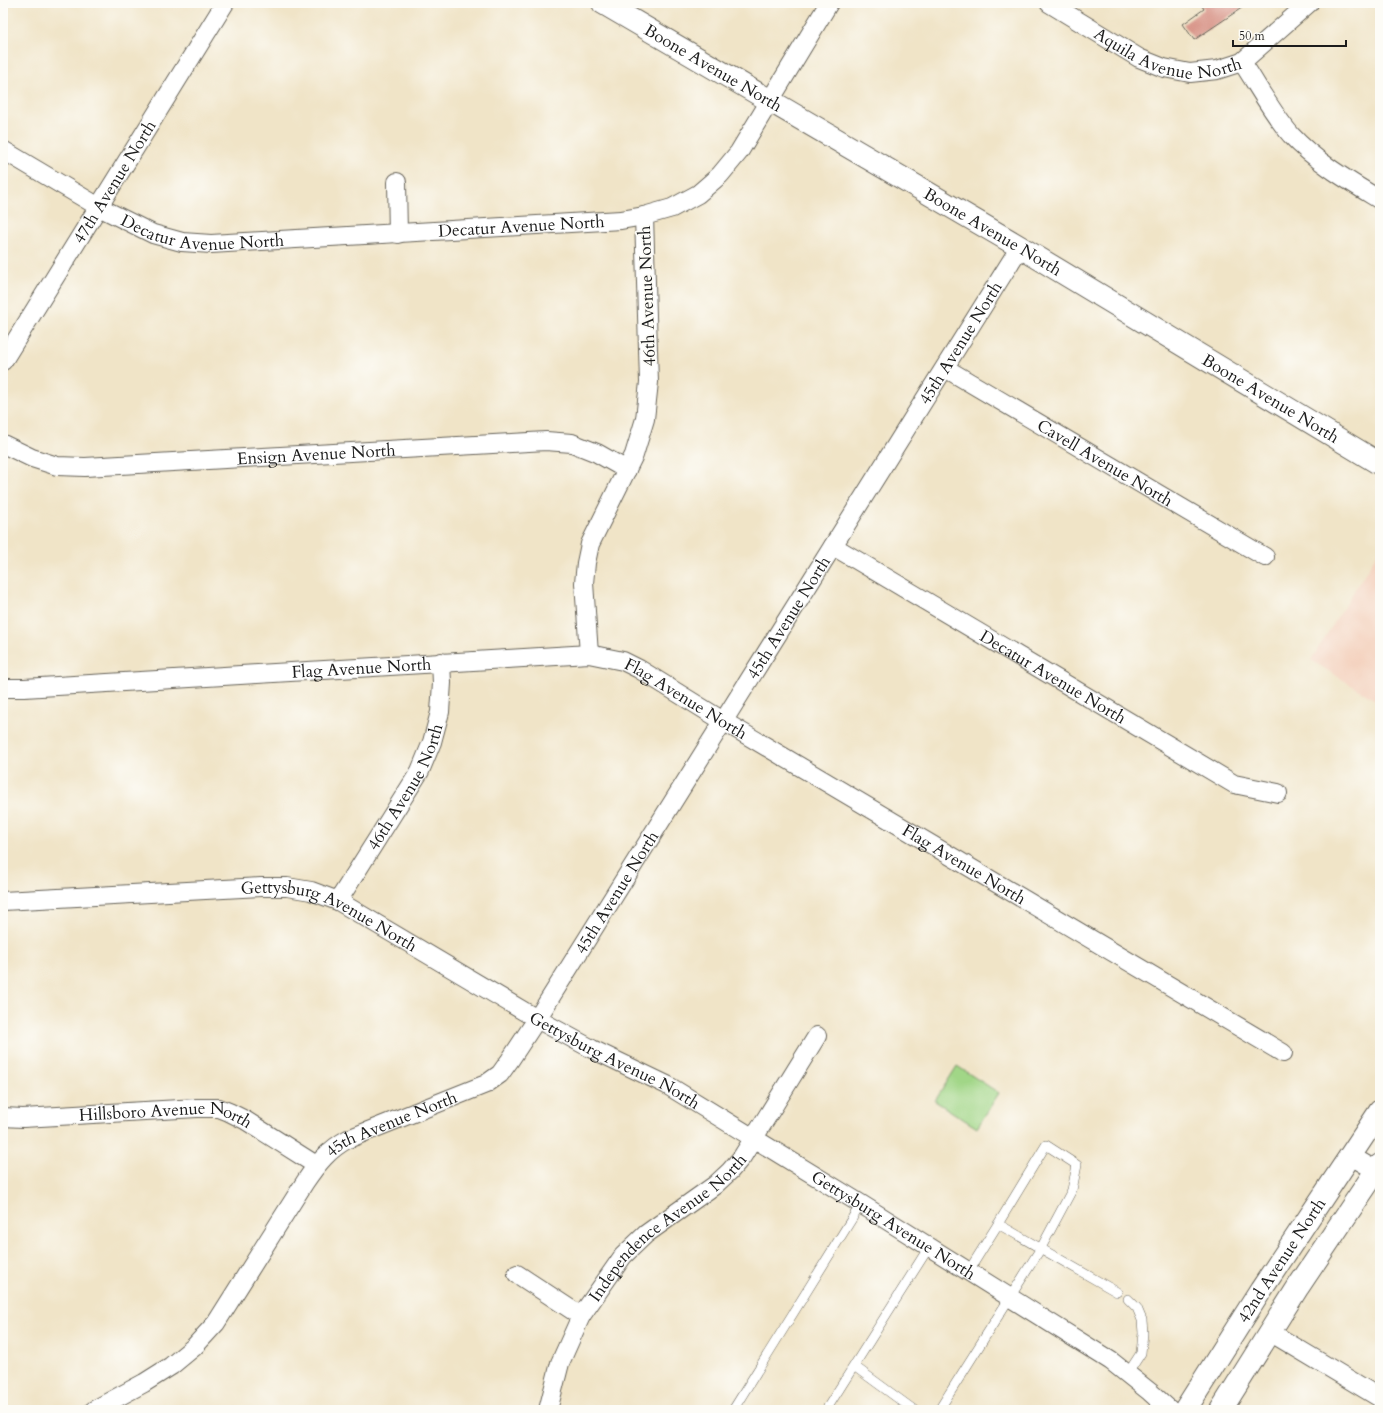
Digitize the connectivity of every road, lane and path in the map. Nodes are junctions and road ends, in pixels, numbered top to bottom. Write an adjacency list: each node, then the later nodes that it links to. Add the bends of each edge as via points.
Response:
1 (225, 3): 11 (street, 47th Avenue North)
2 (603, 3): 7 (street, Boone Avenue North)
3 (829, 3): 7 (street, 46th Avenue North)
4 (1049, 3): 6 (street, Aquila Avenue North, via 1139,58 1164,68 1190,73 1217,70)
5 (1309, 3): 6 (street)
6 (1242, 62): 10 (street, Aquila Avenue North, via 1273,111 1314,157)
7 (769, 100): 12 (street, 46th Avenue North, via 739,152 720,175 698,194 672,208); 14 (street, Boone Avenue North)
8 (3, 150): 11 (street, Decatur Avenue North)
9 (397, 182): 13 (street)
10 (1380, 200)
11 (99, 207): 13 (street, Decatur Avenue North, via 153,234 182,242 211,244); 15 (street, 47th Avenue North)
12 (644, 216): 13 (street, Decatur Avenue North, via 621,220); 19 (street, 46th Avenue North, via 649,382 645,419)
13 (398, 234)
14 (1020, 247): 16 (street, 45th Avenue North); 18 (street, Boone Avenue North)
15 (3, 361)
16 (945, 368): 20 (street, 45th Avenue North); 21 (street, Cavell Avenue North)
17 (3, 444): 19 (street, Ensign Avenue North, via 32,458 57,466 85,466 546,441 572,443)
18 (1380, 464)
19 (627, 470): 22 (street, 46th Avenue North, via 590,544 586,563 584,583)
20 (833, 546): 25 (street, 45th Avenue North); 26 (street, Decatur Avenue North, via 1234,784)
21 (1265, 557)
22 (589, 654): 23 (street, Flag Avenue North); 25 (street, Flag Avenue North, via 623,661 639,669)
23 (441, 662): 24 (street, Flag Avenue North); 28 (street, 46th Avenue North, via 440,712 432,742 420,771)
24 (3, 688)
25 (723, 721): 29 (street, 45th Avenue North); 31 (street, Flag Avenue North)
26 (1278, 793)
27 (3, 901): 28 (street, Gettysburg Avenue North, via 287,887 311,891)
28 (338, 901): 29 (street, Gettysburg Avenue North)
29 (536, 1019): 34 (street, Gettysburg Avenue North, via 667,1085); 36 (street, 45th Avenue North, via 500,1074 486,1084 348,1139 327,1153)
30 (817, 1036): 34 (street, Independence Avenue North)
31 (1283, 1053)
32 (1380, 1111): 35 (street, 42nd Avenue North)
33 (3, 1117): 36 (street, Hillsboro Avenue North, via 219,1108 245,1120)
34 (754, 1138): 38 (street, Gettysburg Avenue North); 47 (street, Independence Avenue North, via 730,1172 646,1234 623,1256)
35 (1351, 1156): 37 (street); 59 (street, 42nd Avenue North, via 1261,1290)
36 (316, 1165): 52 (street, 45th Avenue North, via 216,1323 194,1347 171,1366)
37 (1379, 1169): 48 (street, 42nd Avenue North)
38 (861, 1204): 40 (street, Gettysburg Avenue North); 54 (lane)
39 (998, 1224): 41 (lane); 41 (lane, via 1046,1145 1077,1165 1072,1190); 42 (lane)
40 (929, 1248): 42 (street, Gettysburg Avenue North); 49 (lane)
41 (1041, 1248): 44 (lane); 45 (lane)
42 (968, 1272): 45 (street, Gettysburg Avenue North)
43 (517, 1274): 47 (street, Independence Avenue North)
44 (1117, 1292)
45 (1009, 1298): 50 (street, Gettysburg Avenue North); 57 (lane)
46 (1128, 1299): 50 (lane, via 1137,1308 1142,1320 1143,1333 1141,1353)
47 (580, 1316): 53 (street, Independence Avenue North, via 560,1363)
48 (1270, 1332): 51 (street); 60 (street, 42nd Avenue North)
49 (854, 1366): 55 (lane); 56 (lane)
50 (1128, 1373): 58 (street, Gettysburg Avenue North)
51 (1380, 1398)
52 (94, 1410)
53 (548, 1410)
54 (733, 1410)
55 (826, 1410)
56 (914, 1410)
57 (939, 1410)
58 (1170, 1410)
59 (1185, 1410)
60 (1221, 1410)

